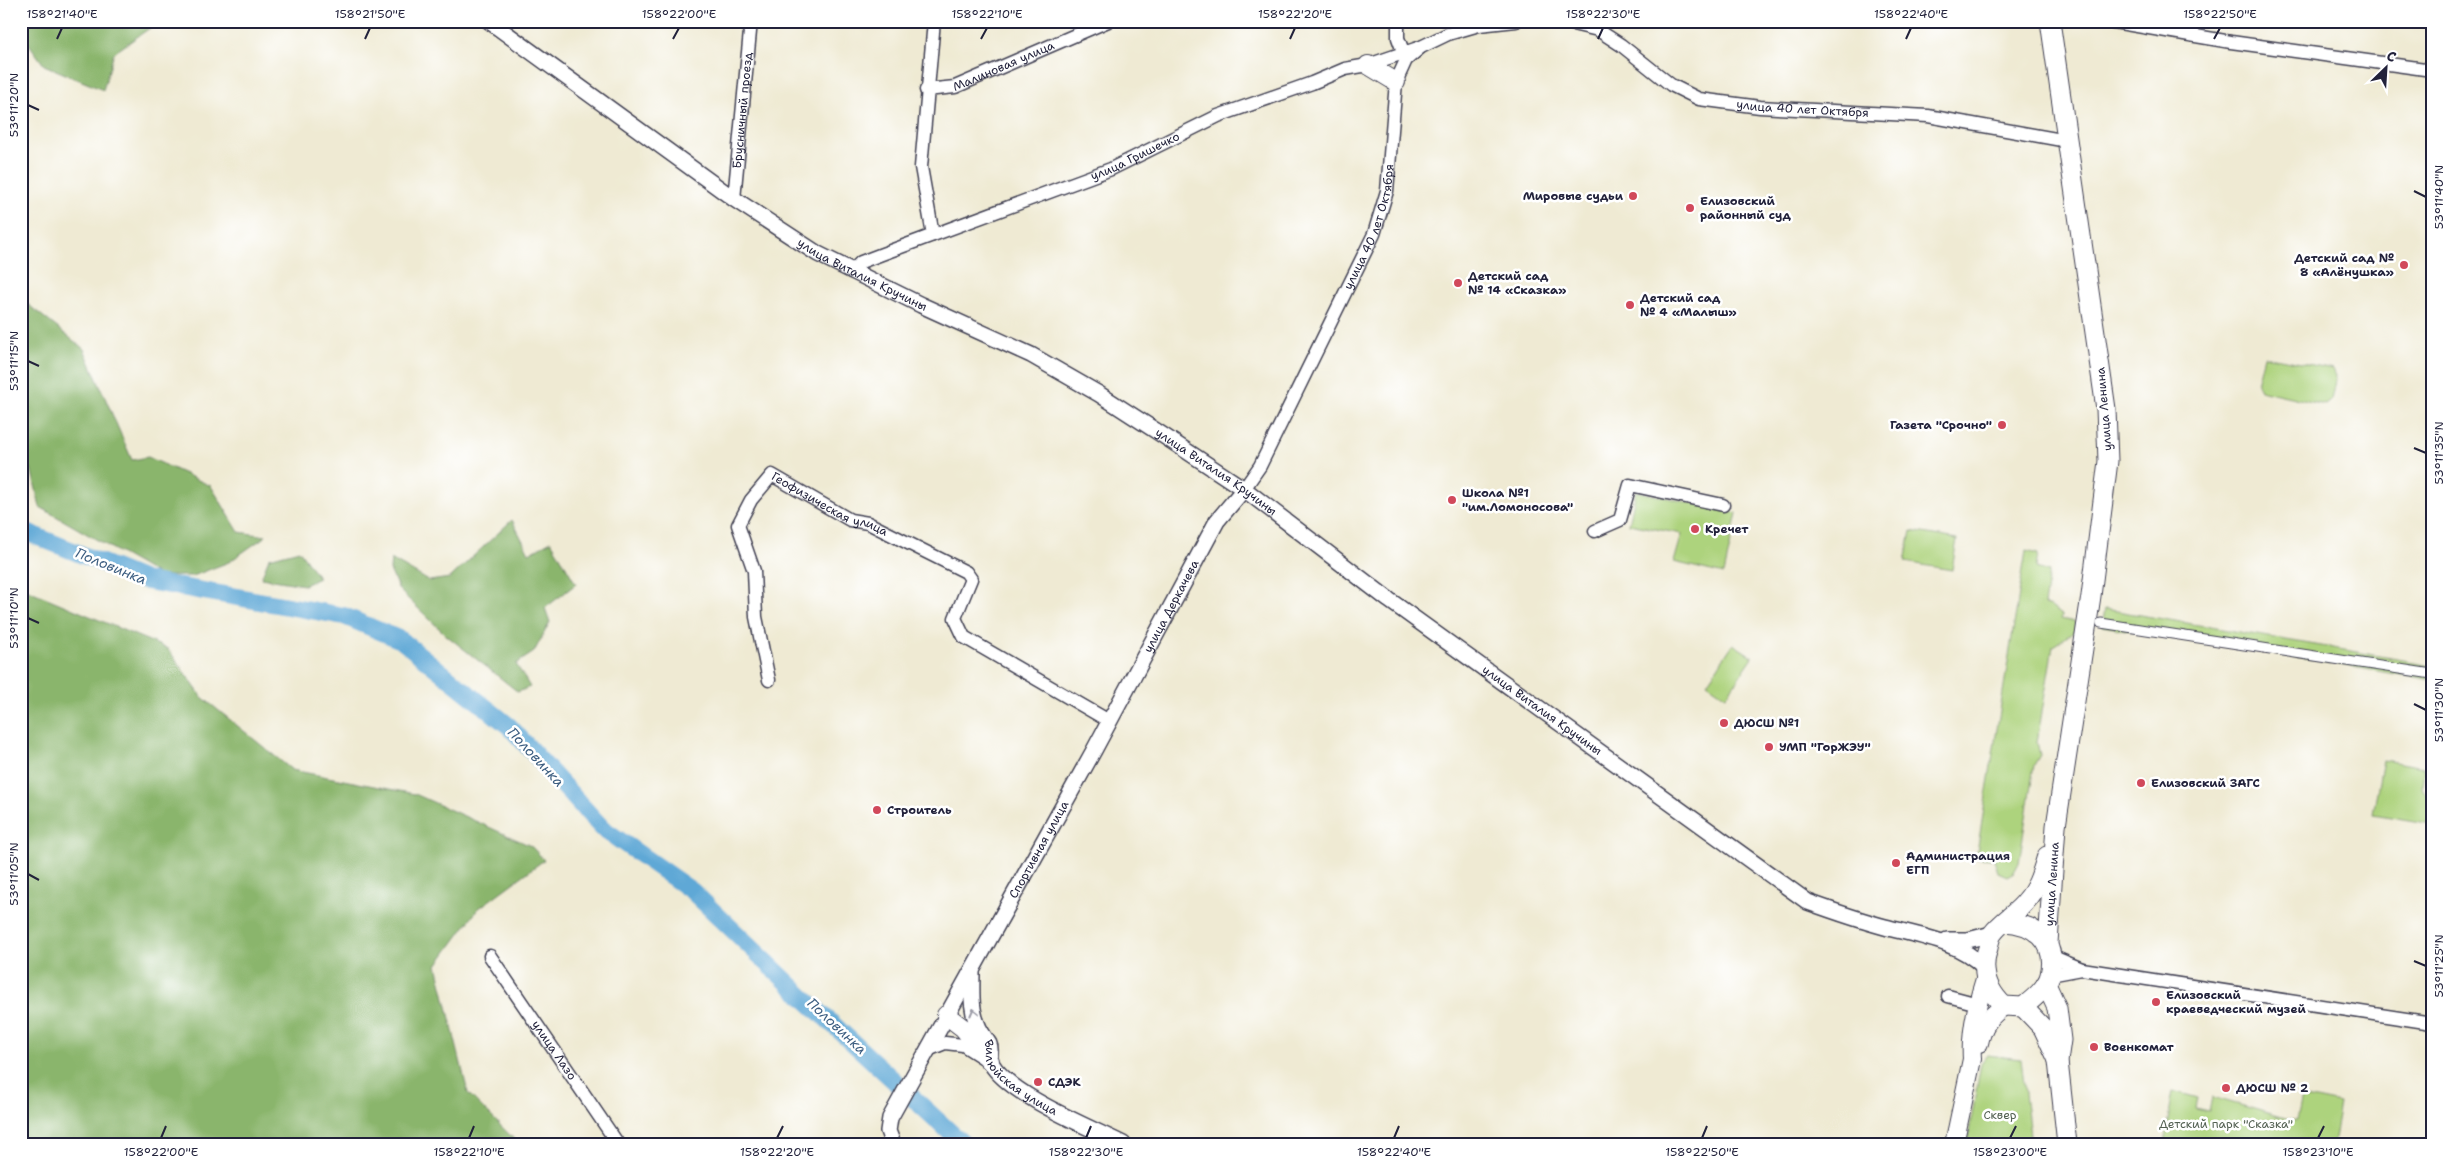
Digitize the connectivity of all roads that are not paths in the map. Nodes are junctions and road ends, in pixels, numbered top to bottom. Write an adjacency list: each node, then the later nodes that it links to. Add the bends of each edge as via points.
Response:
1 (489, 21): 18 (street, улица Виталия Кручины)
2 (752, 21): 18 (street, Брусничный проезд)
3 (934, 21): 16 (street)
4 (1108, 21): 16 (street, Малиновая улица, via 955,87)
5 (1398, 21): 12 (street, via 1398,38)
6 (1511, 21): 7 (street, улица 40 лет Октября); 11 (street, улица 40 лет Октября, via 1479,25 1448,34)
7 (1516, 21)
8 (1560, 21): 17 (street, улица 40 лет Октября, via 1598,30 1621,44 1671,85 1699,98 1760,107 1928,116)
9 (2050, 21): 17 (main road, улица Ленина)
10 (2108, 21): 14 (street)
11 (1421, 47): 12 (street, улица Гришечко); 15 (street, улица 40 лет Октября, via 1406,60)
12 (1404, 54): 13 (street, улица Гришечко)
13 (1368, 65): 15 (main road); 19 (street, улица Гришечко, via 1345,69 1218,116 1120,165)
14 (2432, 70)
15 (1396, 82): 21 (street, улица 40 лет Октября, via 1387,191 1374,234 1260,466)
16 (926, 90): 19 (street, via 921,167)
17 (2067, 141): 28 (main road, улица Ленина, via 2106,409 2108,461)
18 (734, 199): 20 (street, улица Виталия Кручины)
19 (933, 235): 20 (street, улица Гришечко, via 861,262)
20 (851, 272): 21 (street, улица Виталия Кручины, via 1060,371)
21 (1244, 489): 27 (street, улица Деркачева, via 1217,521); 30 (street, улица Виталия Кручины, via 1389,600 1808,902 1852,918)
22 (1723, 505): 23 (street, via 1630,484 1620,520)
23 (1595, 531)
24 (2101, 623): 25 (street)
25 (2432, 674)
26 (769, 680): 27 (street, Геофизическая улица, via 756,617 754,571 738,525 751,500 772,476 850,520 868,523 966,572 971,579 954,618 964,637)
27 (1107, 725): 34 (street, Спортивная улица)
28 (2056, 826): 29 (main road, улица Ленина, via 2041,879 2026,901); 31 (main road, улица Ленина)
29 (1998, 928): 30 (street, улица Виталия Кручины, via 1968,940); 31 (main road, via 2027,926); 35 (main road)
30 (1927, 937): 35 (street, улица Виталия Кручины, via 1966,952)
31 (2050, 950): 33 (street); 36 (main road)
32 (490, 956): 46 (street, улица Лазо)
33 (2082, 969): 36 (street); 41 (street)
34 (972, 970): 40 (street, Спортивная улица); 45 (street, Вилюйская улица, one-way to 34, via 990,1045 979,1028 972,1007)
35 (1984, 973): 38 (main road); 39 (main road, via 1994,996)
36 (2048, 980): 39 (main road); 44 (main road, via 2057,1008 2061,1040)
37 (1948, 996): 38 (street)
38 (1978, 1004): 43 (main road, via 1971,1045)
39 (2014, 1007): 43 (main road, via 1990,1016); 44 (main road, via 2042,1028)
40 (946, 1015): 42 (street, Спортивная улица); 45 (main road, via 963,1028)
41 (2432, 1023)
42 (926, 1053): 45 (street, via 945,1043 963,1045); 47 (street, Спортивная улица, via 890,1118 888,1130)
43 (1972, 1059): 49 (main road)
44 (2058, 1060): 50 (main road)
45 (990, 1061): 48 (street, Вилюйская улица, via 1013,1086)
46 (618, 1144)
47 (894, 1144)
48 (1123, 1144)
49 (1954, 1144)
50 (2067, 1144)

